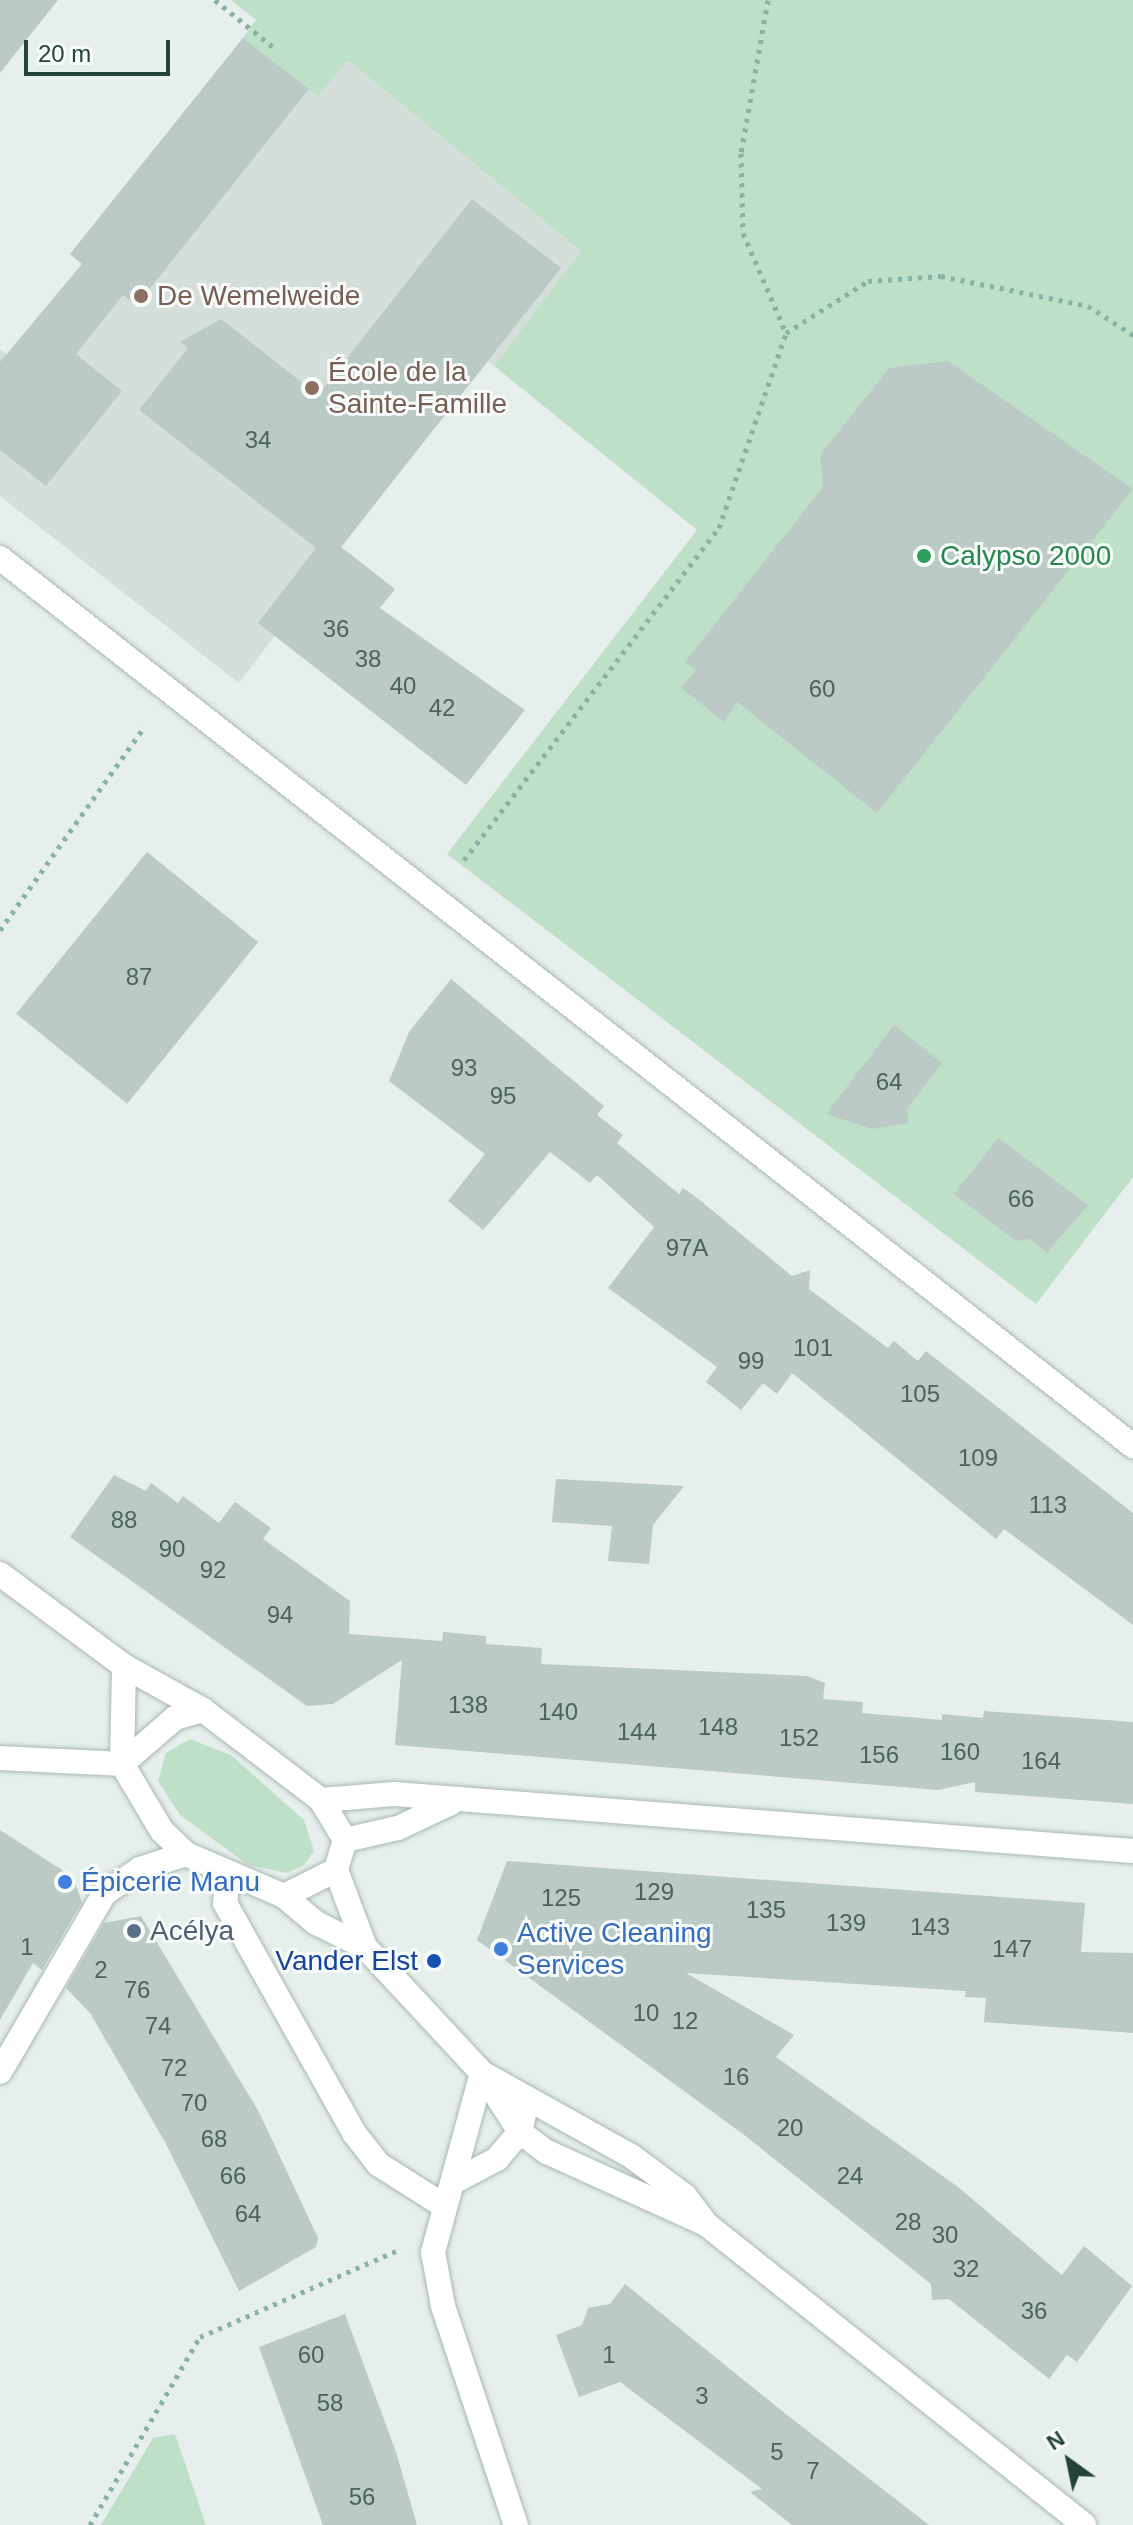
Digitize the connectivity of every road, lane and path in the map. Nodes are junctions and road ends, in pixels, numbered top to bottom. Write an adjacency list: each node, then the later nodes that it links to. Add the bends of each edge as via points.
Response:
1 (215, 0): 3 (path)
2 (768, 0): 4 (path, via 741,153 743,233)
3 (273, 47)
4 (786, 333): 5 (path, via 868,281 941,276 1088,306); 8 (path, via 719,528)
5 (1133, 335)
6 (0, 558): 10 (street)
7 (145, 726): 9 (path)
8 (464, 860)
9 (0, 930)
10 (1133, 1446)
11 (0, 1574): 12 (street)
12 (124, 1666): 13 (street); 15 (street)
13 (203, 1710): 15 (street, via 175,1718); 16 (street)
14 (0, 1758): 15 (street)
15 (122, 1764): 20 (street, via 162,1831)
16 (321, 1800): 17 (street, via 394,1794); 18 (street)
17 (451, 1803): 18 (street, via 398,1828); 19 (street)
18 (345, 1840): 21 (street)
19 (1133, 1851)
20 (186, 1854): 22 (street); 25 (street, via 140,1869 104,1894)
21 (336, 1870): 23 (street); 24 (street)
22 (228, 1876): 23 (street); 29 (street, via 225,1903 354,2133 378,2164)
23 (284, 1896): 24 (street, via 316,1923)
24 (365, 1947): 26 (street)
25 (0, 2072)
26 (482, 2073): 27 (street); 28 (street); 29 (street)
27 (527, 2101): 28 (street); 30 (street, via 631,2156 685,2196)
28 (520, 2132): 29 (street, via 484,2171); 30 (street, via 547,2152)
29 (447, 2194): 33 (street, via 433,2252 443,2306)
30 (706, 2224): 34 (street)
31 (399, 2250): 32 (path, via 200,2337)
32 (90, 2525)
33 (516, 2525)
34 (1084, 2525)

